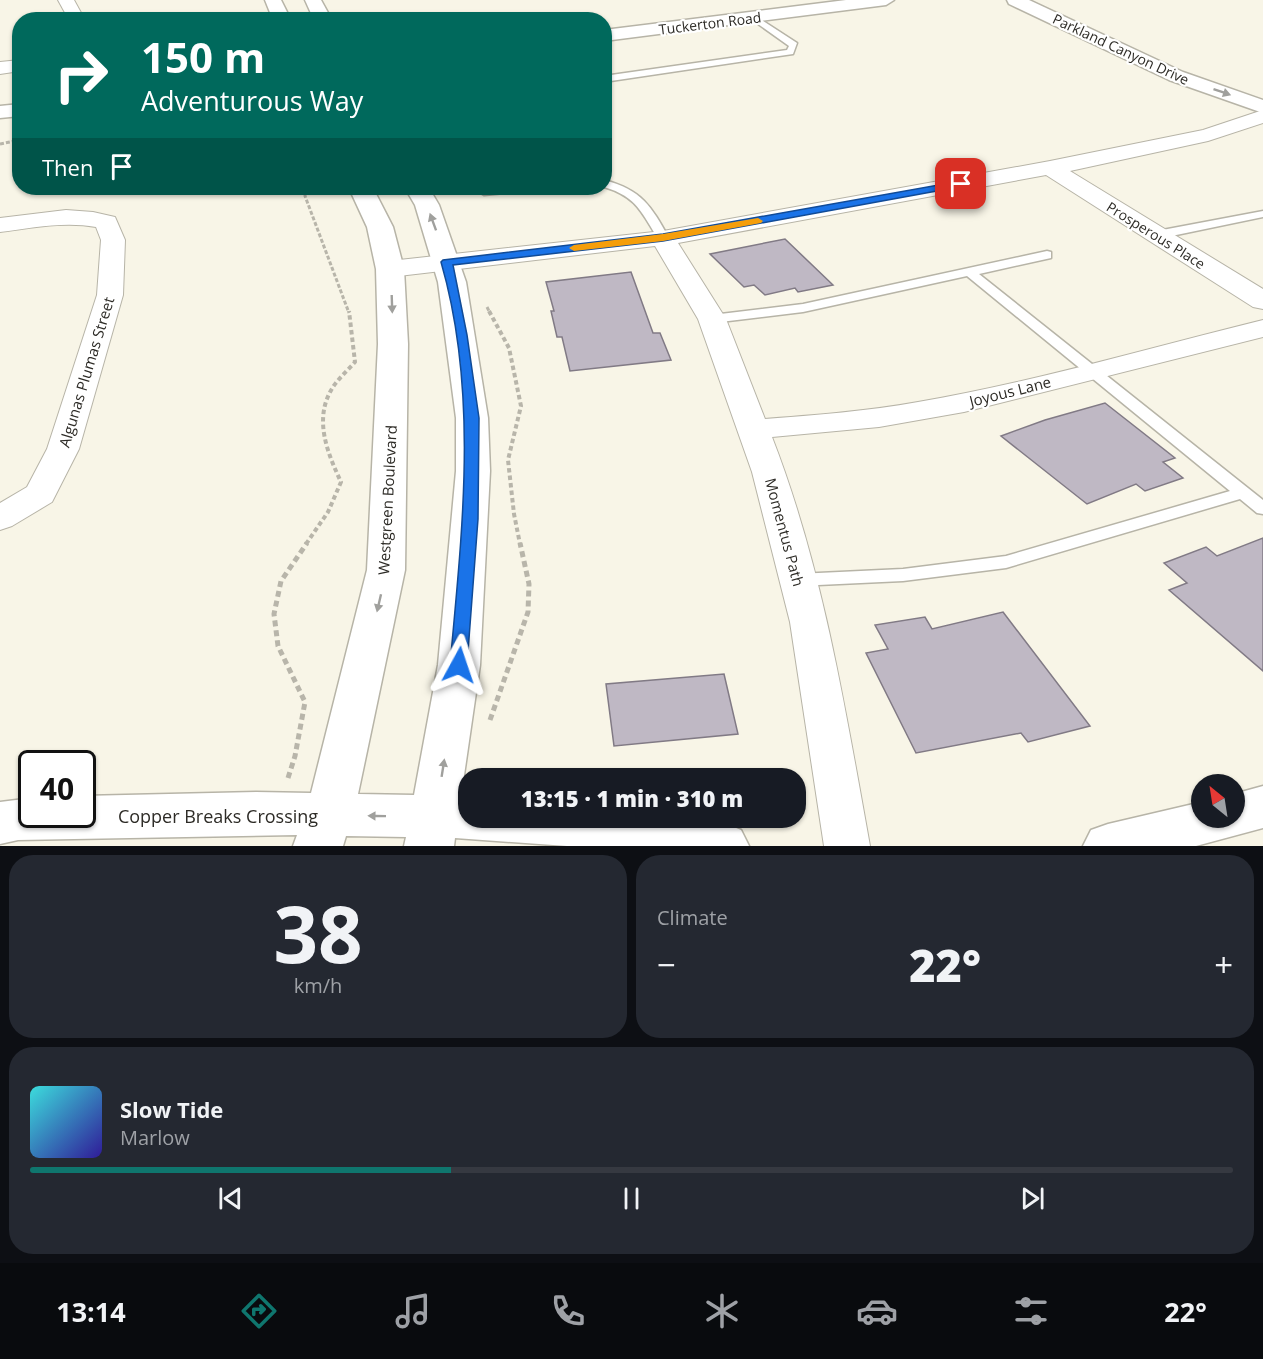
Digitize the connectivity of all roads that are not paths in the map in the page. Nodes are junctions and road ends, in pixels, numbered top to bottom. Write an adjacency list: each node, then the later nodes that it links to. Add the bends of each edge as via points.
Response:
1 (785, 0): 6 (street, Tuckerton Road)
2 (886, 0): 5 (street, Tuckerton Road)
3 (1015, 0): 10 (street, Parkland Canyon Drive, one-way to 10, via 1176,76)
4 (1045, 0): 9 (street, Parkland Canyon Drive, via 1181,62)
5 (754, 17): 7 (street, Tuckerton Road); 8 (lane, via 794,45 790,52)
6 (612, 22)
7 (612, 35)
8 (612, 78)
9 (1263, 92)
10 (1263, 107)
11 (1263, 116): 12 (street, via 1208,135)
12 (1050, 168): 18 (street, Prosperous Place); 19 (street)
13 (612, 185): 19 (lane, via 643,202)
14 (365, 195): 22 (street, Westgreen Boulevard, via 380,227)
15 (421, 195): 21 (street, one-way to 15)
16 (1263, 214): 18 (lane)
17 (0, 225): 31 (street, Algunas Plumas Street, via 85,217 105,222 113,240 110,295 63,449 40,494)
18 (1157, 235): 24 (street, Prosperous Place)
19 (663, 238): 21 (street); 25 (street, Momentus Path)
20 (1047, 255): 23 (lane)
21 (447, 262): 22 (street); 38 (street, one-way to 21, via 459,665 473,471 472,418)
22 (390, 269): 37 (street, Westgreen Boulevard, one-way to 37, via 393,344 386,570 336,790)
23 (969, 272): 25 (lane, via 803,308); 27 (lane)
24 (1263, 301)
25 (712, 319): 28 (street, Momentus Path)
26 (1263, 328): 27 (street, Joyous Lane)
27 (1094, 371): 28 (street, Joyous Lane, via 919,411); 29 (lane)
28 (753, 429): 32 (street, Momentus Path, via 769,472)
29 (1242, 493): 30 (lane); 32 (lane, via 1006,562 903,575)
30 (1263, 509)
31 (0, 518)
32 (797, 580): 40 (street, Momentus Path, via 809,622)
33 (1263, 807): 34 (street)
34 (1245, 812)
35 (0, 823): 37 (street, Copper Breaks Crossing, via 18,819 277,814)
36 (1191, 826): 41 (street)
37 (323, 831): 38 (street, Copper Breaks Crossing, one-way to 37)
38 (432, 832): 39 (street, Copper Breaks Crossing, via 481,818 701,835)
39 (724, 846)
40 (847, 846)
41 (1108, 846)

